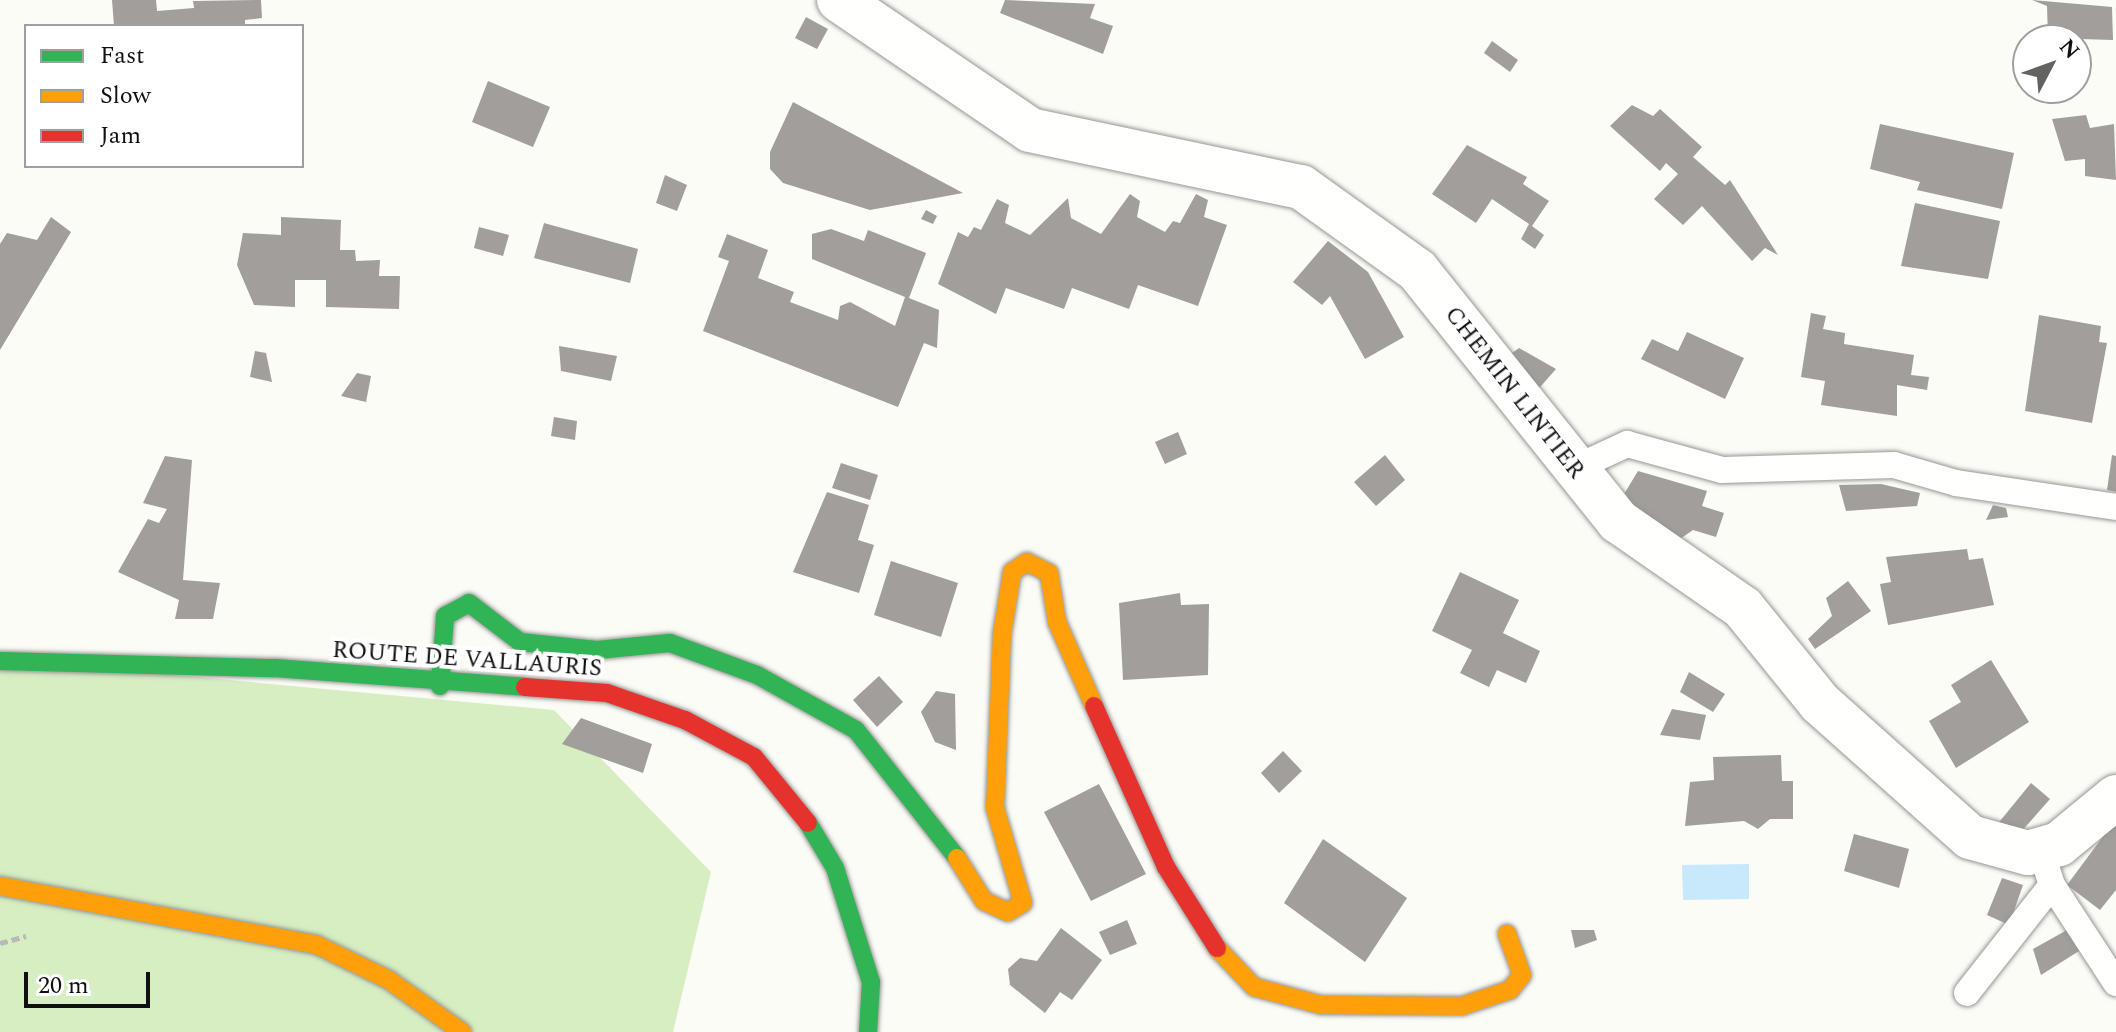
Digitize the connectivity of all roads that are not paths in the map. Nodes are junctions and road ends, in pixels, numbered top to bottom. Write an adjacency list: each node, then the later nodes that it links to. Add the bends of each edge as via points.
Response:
1 (839, 0): 2 (street, CHEMIN LINTIER, via 1030,130 1301,187 1417,270)
2 (1573, 469): 3 (lane, via 1627,444 1722,470 1894,465 1956,483); 7 (street, CHEMIN LINTIER, via 1618,521 1743,608 1820,703 1970,837 2028,853)
3 (2116, 507)
4 (0, 661): 5 (street, ROUTE DE VALLAURIS, via 275,668)
5 (440, 686): 9 (street, via 445,616 469,603 520,642 597,650 670,643 757,675 856,730 940,831 984,901 1008,912 1023,903 995,808 1002,634 1012,572 1027,562 1049,573 1057,622 1166,867 1207,938 1254,987 1321,1005 1462,1006 1510,990 1522,975); 13 (street, ROUTE DE VALLAURIS, via 607,693 685,720 754,757 798,807 858,923 871,982)
6 (2116, 797): 7 (street, via 2059,844)
7 (2046, 867): 10 (lane); 11 (lane)
8 (0, 886): 12 (street, via 317,945 389,980)
9 (1507, 934)
10 (2116, 983)
11 (1967, 993)
12 (462, 1032)
13 (868, 1032)

